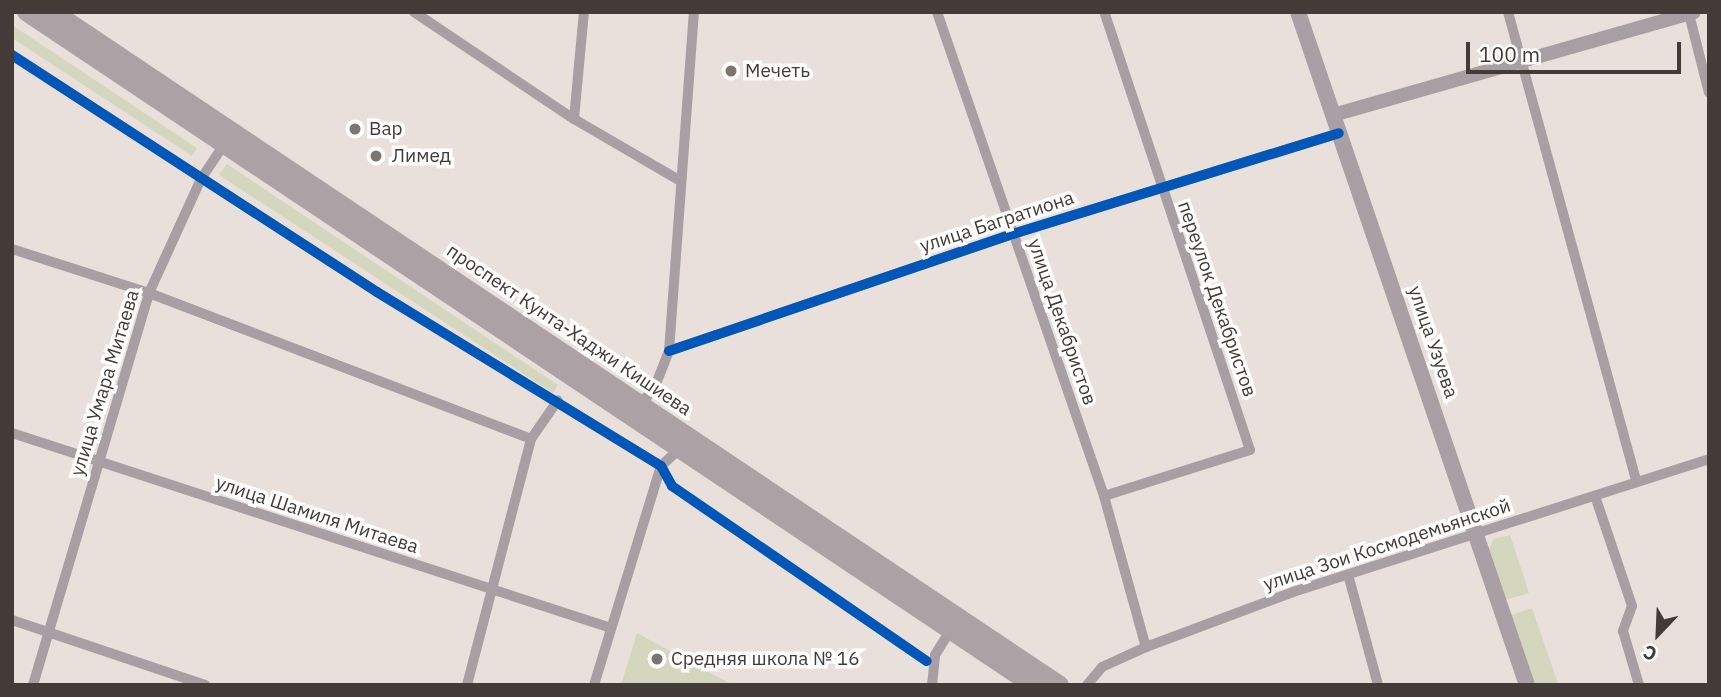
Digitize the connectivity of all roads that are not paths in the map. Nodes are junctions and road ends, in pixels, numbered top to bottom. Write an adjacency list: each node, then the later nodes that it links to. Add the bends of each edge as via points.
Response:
1 (26, 12): 17 (main road, проспект Кунта-Хаджи Кишиева)
2 (54, 12): 18 (main road, проспект Кунта-Хаджи Кишиева)
3 (414, 12): 15 (street)
4 (584, 12): 15 (street)
5 (694, 12): 20 (street)
6 (937, 12): 22 (street, улица Декабристов)
7 (1104, 12): 21 (street, переулок Декабристов)
8 (1298, 12): 14 (main road, улица Узуева)
9 (1508, 12): 12 (street)
10 (1691, 13): 12 (street); 13 (street)
11 (12, 54): 19 (street)
12 (1522, 62): 14 (street); 36 (street)
13 (1709, 93)
14 (1333, 115): 16 (main road, улица Узуева)
15 (574, 119): 20 (street)
16 (1339, 133): 21 (street, улица Багратиона); 39 (main road, улица Узуева)
17 (224, 143): 18 (street); 19 (street, улица Умара Митаева); 26 (main road, проспект Кунта-Хаджи Кишиева)
18 (266, 153): 28 (main road, проспект Кунта-Хаджи Кишиева)
19 (201, 179): 24 (street, улица Умара Митаева); 27 (street)
20 (679, 180): 25 (street)
21 (1161, 188): 22 (street, улица Багратиона); 37 (street, переулок Декабристов, via 1250,450)
22 (1013, 234): 25 (street, улица Багратиона); 37 (street, улица Декабристов)
23 (12, 249): 24 (street)
24 (149, 293): 30 (street); 34 (street, улица Умара Митаева)
25 (669, 351): 28 (street, via 653,389)
26 (596, 394): 28 (street); 31 (main road, проспект Кунта-Хаджи Кишиева)
27 (558, 400): 30 (street); 35 (street)
28 (641, 402): 32 (main road, проспект Кунта-Хаджи Кишиева)
29 (12, 433): 34 (street, улица Шамиля Митаева)
30 (531, 439): 41 (street)
31 (678, 447): 32 (street); 35 (street); 43 (main road, проспект Кунта-Хаджи Кишиева)
32 (720, 456): 43 (main road, проспект Кунта-Хаджи Кишиева)
33 (1709, 460): 36 (street, улица Зои Космодемьянской)
34 (99, 461): 41 (street, улица Шамиля Митаева); 45 (street, улица Умара Митаева)
35 (661, 466): 44 (street)
36 (1637, 482): 38 (street, улица Зои Космодемьянской)
37 (1104, 496): 46 (street, улица Декабристов)
38 (1595, 496): 39 (street, улица Зои Космодемьянской); 57 (street, via 1632,606 1623,631)
39 (1476, 534): 40 (street, улица Зои Космодемьянской); 56 (main road, улица Узуева)
40 (1349, 578): 46 (street, улица Зои Космодемьянской, via 1296,592); 55 (street)
41 (493, 592): 44 (street, улица Шамиля Митаева); 49 (street)
42 (12, 620): 45 (street)
43 (955, 623): 51 (street, via 935,655); 52 (main road, проспект Кунта-Хаджи Кишиева); 53 (main road, проспект Кунта-Хаджи Кишиева)
44 (611, 628): 50 (street)
45 (50, 634): 47 (street, улица Умара Митаева); 48 (street)
46 (1146, 647): 54 (street, улица Зои Космодемьянской, via 1102,667)
47 (33, 685)
48 (205, 685)
49 (467, 685)
50 (594, 685)
51 (932, 685)
52 (1032, 685)
53 (1060, 685)
54 (1087, 685)
55 (1378, 685)
56 (1527, 685)
57 (1639, 685)

